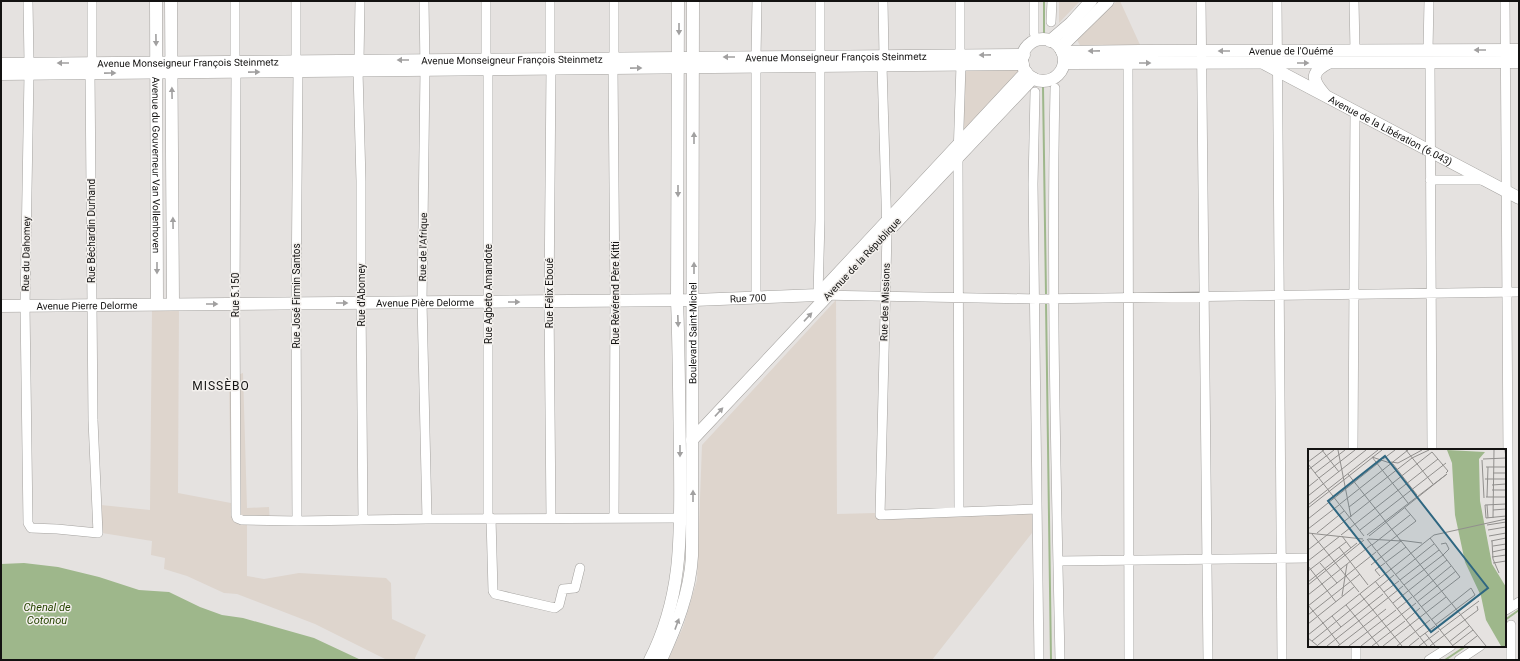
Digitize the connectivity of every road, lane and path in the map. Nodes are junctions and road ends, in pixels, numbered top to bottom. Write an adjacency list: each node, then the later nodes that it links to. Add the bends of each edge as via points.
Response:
1 (28, 1): 58 (street, Rue du Dahomey)
2 (92, 1): 55 (street, Rue Béchardin Durhand)
3 (156, 1): 56 (main road, Avenue du Gouverneur Van Vollenhoven, one-way to 56)
4 (171, 1): 57 (main road, Avenue du Gouverneur Van Vollenhoven)
5 (234, 1): 53 (street, Rue 5.150)
6 (296, 1): 51 (street, Rue José Firmin Santos)
7 (360, 1): 52 (street, Rue d'Abomey)
8 (424, 1): 50 (street, Rue de l'Afrique)
9 (486, 1): 48 (street, Rue Agbeto Amandote)
10 (550, 1): 49 (street, Rue Félix Eboué)
11 (614, 1): 41 (street, Rue Révérend Père Kitti)
12 (678, 1): 42 (main road, Boulevard Saint-Michel, one-way to 42)
13 (693, 1): 43 (main road, Boulevard Saint-Michel)
14 (757, 1): 37 (street)
15 (820, 1): 38 (street)
16 (883, 1): 36 (street, Rue des Missions)
17 (960, 1): 35 (street)
18 (1034, 1): 28 (street)
19 (1052, 1): 27 (street)
20 (1091, 1): 30 (main road, via 1071,23)
21 (1108, 1): 30 (main road)
22 (1200, 1): 34 (street)
23 (1277, 1): 39 (street)
24 (1354, 1): 31 (street)
25 (1429, 1): 32 (street)
26 (1505, 1): 33 (street)
27 (1051, 22)
28 (1034, 33)
29 (1519, 50): 33 (main road, Avenue de l'Ouémé)
30 (1059, 51): 34 (main road, Avenue de l'Ouémé, one-way to 30, via 1139,51); 44 (main road, Avenue de l'Ouémé); 54 (main road, via 1042,40 1033,43 1027,49); 54 (main road, via 1059,74 1052,79 1041,81)
31 (1354, 51): 32 (main road, Avenue de l'Ouémé); 39 (main road, Avenue de l'Ouémé)
32 (1429, 56): 33 (main road, Avenue de l'Ouémé); 46 (main road, Avenue de l'Ouémé); 65 (street)
33 (1505, 56): 40 (main road, Avenue de l'Ouémé); 69 (street)
34 (1201, 57): 39 (main road, Avenue de l'Ouémé, one-way to 34); 44 (main road, Avenue de l'Ouémé, one-way to 34); 45 (main road, Avenue de l'Ouémé); 78 (street)
35 (960, 60): 36 (main road, Avenue Monseigneur François Steinmetz); 54 (main road, Avenue Monseigneur François Steinmetz); 64 (street)
36 (883, 61): 38 (main road, Avenue Monseigneur François Steinmetz); 71 (street, Rue des Missions)
37 (756, 62): 38 (main road, Avenue Monseigneur François Steinmetz); 43 (main road, Avenue Monseigneur François Steinmetz); 80 (street)
38 (821, 62): 76 (street)
39 (1278, 62): 45 (main road, Avenue de la Libération (6.043)); 46 (main road, Avenue de l'Ouémé, one-way to 46); 62 (main road, Avenue de la Libération (6.043)); 79 (street)
40 (1519, 62)
41 (613, 63): 42 (main road, Avenue Monseigneur François Steinmetz); 49 (main road, Avenue Monseigneur François Steinmetz); 87 (street, Rue Révérend Père Kitti)
42 (679, 63): 43 (main road, Avenue Monseigneur François Steinmetz); 85 (main road, Boulevard Saint-Michel, one-way to 85)
43 (694, 63): 86 (main road, Boulevard Saint-Michel, one-way to 43)
44 (1128, 63): 82 (street)
45 (1263, 63)
46 (1328, 63): 62 (main road, via 1315,72 1314,79)
47 (1, 64): 58 (main road, Avenue Monseigneur François Steinmetz)
48 (487, 64): 49 (main road, Avenue Monseigneur François Steinmetz); 50 (main road, Avenue Monseigneur François Steinmetz); 89 (street, Rue Agbeto Amandote)
49 (551, 64): 90 (street, Rue Félix Eboué)
50 (425, 65): 52 (main road, Avenue Monseigneur François Steinmetz); 88 (street, Rue de l'Afrique)
51 (297, 66): 52 (main road, Avenue Monseigneur François Steinmetz); 53 (main road, Avenue Monseigneur François Steinmetz); 91 (street, Rue José Firmin Santos)
52 (359, 66): 92 (street, Rue d'Abomey)
53 (236, 67): 57 (main road, Avenue Monseigneur François Steinmetz); 95 (street, Rue 5.150)
54 (1026, 67): 64 (main road, Avenue de la République); 66 (main road, Avenue de la République)
55 (91, 68): 56 (main road, Avenue Monseigneur François Steinmetz); 58 (main road, Avenue Monseigneur François Steinmetz); 96 (street, Rue Béchardin Durhand)
56 (156, 68): 57 (main road, Avenue Monseigneur François Steinmetz); 93 (main road, Avenue du Gouverneur Van Vollenhoven, one-way to 93)
57 (171, 68): 94 (main road, Avenue du Gouverneur Van Vollenhoven, one-way to 57)
58 (29, 69): 59 (main road, Avenue Monseigneur François Steinmetz); 98 (street, Rue du Dahomey)
59 (1, 74)
60 (1055, 88): 84 (street)
61 (1035, 92): 83 (street, via 1033,184)
62 (1326, 96): 63 (main road, Avenue de la Libération (6.043))
63 (1355, 111): 65 (main road, Avenue de la Libération (6.043)); 75 (street)
64 (959, 144): 66 (street); 71 (main road, Avenue de la République)
65 (1430, 151): 67 (street); 68 (main road, Avenue de la Libération (6.043))
66 (958, 157): 71 (main road, Avenue de la République); 81 (street)
67 (1430, 180): 68 (street); 74 (street)
68 (1485, 180): 69 (main road, Avenue de la Libération (6.043))
69 (1506, 191): 70 (main road, Avenue de la Libération (6.043)); 72 (street)
70 (1519, 198)
71 (887, 227): 76 (main road, Avenue de la République); 77 (street, Rue des Missions)
72 (1507, 292): 73 (street); 74 (street); 112 (street)
73 (1519, 292)
74 (1431, 293): 75 (street); 101 (street)
75 (1354, 294): 79 (street); 100 (street)
76 (824, 295): 77 (street); 80 (main road, Rue 700); 99 (main road, Avenue de la République, one-way to 76)
77 (885, 296): 81 (street); 103 (street, Rue des Missions, via 880,515)
78 (1205, 296): 79 (street); 82 (street); 115 (street)
79 (1279, 296): 116 (street)
80 (756, 297): 86 (main road, Rue 700)
81 (958, 298): 83 (street); 103 (street)
82 (1128, 298): 84 (street); 117 (street)
83 (1036, 299): 84 (street); 102 (street)
84 (1052, 299): 118 (street)
85 (677, 300): 86 (main road, Rue 700); 87 (main road, Avenue Pière Delorme); 107 (main road, Boulevard Saint-Michel, one-way to 107)
86 (694, 300): 99 (main road, Boulevard Saint-Michel)
87 (615, 301): 90 (main road, Avenue Pière Delorme); 106 (street, Rue Révérend Père Kitti)
88 (422, 302): 89 (main road, Avenue Pière Delorme); 92 (main road, Avenue Pière Delorme); 108 (street, Rue de l'Afrique)
89 (487, 302): 90 (main road, Avenue Pière Delorme, one-way to 90); 104 (street, Rue Agbeto Amandote)
90 (549, 302): 105 (street, Rue Félix Eboué)
91 (296, 303): 92 (main road, Avenue Pière Delorme, one-way to 92); 95 (main road, Avenue Pière Delorme); 110 (street, Rue José Firmin Santos)
92 (361, 303): 109 (street, Rue d'Abomey)
93 (157, 304): 94 (main road, Avenue Pierre Delorme); 96 (main road, Avenue Pierre Delorme)
94 (173, 304): 95 (main road, Avenue Pière Delorme, one-way to 95)
95 (235, 304): 110 (street, Rue 5.150, via 237,518)
96 (92, 305): 98 (main road, Avenue Pierre Delorme); 111 (street, Rue Béchardin Durhand, via 93,420 98,533)
97 (1, 306): 98 (main road, Avenue Pierre Delorme)
98 (25, 306): 111 (street, Rue du Dahomey, via 28,523)
99 (692, 440): 129 (main road, Boulevard Saint-Michel, one-way to 99, via 681,613 692,566)
100 (1354, 449)
101 (1432, 449)
102 (1037, 509): 103 (street); 130 (street)
103 (959, 511)
104 (490, 518): 105 (street); 108 (street); 119 (street, Rue Agbeto Amandote, via 495,594 555,608 559,605 563,589 575,588)
105 (551, 518): 106 (street)
106 (614, 518): 107 (street)
107 (680, 518): 128 (main road, Boulevard Saint-Michel, via 674,589 666,622)
108 (427, 519): 109 (street)
109 (363, 520): 110 (street)
110 (297, 521)
111 (31, 528)
112 (1507, 556): 113 (street); 121 (street)
113 (1519, 556)
114 (1308, 558): 116 (street)
115 (1206, 559): 116 (street); 117 (street); 133 (street)
116 (1281, 559): 134 (street)
117 (1128, 560): 118 (street); 132 (street)
118 (1058, 561): 131 (street)
119 (580, 568)
120 (1519, 602): 121 (street)
121 (1507, 610)
122 (1512, 624): 137 (street)
123 (1356, 647): 135 (street)
124 (1435, 647): 127 (street)
125 (1450, 647): 127 (street)
126 (1478, 647): 136 (street)
127 (1433, 659)
128 (650, 660)
129 (661, 660)
130 (1039, 660)
131 (1060, 660)
132 (1129, 660)
133 (1208, 660)
134 (1282, 660)
135 (1356, 660)
136 (1459, 660)
137 (1512, 660)

